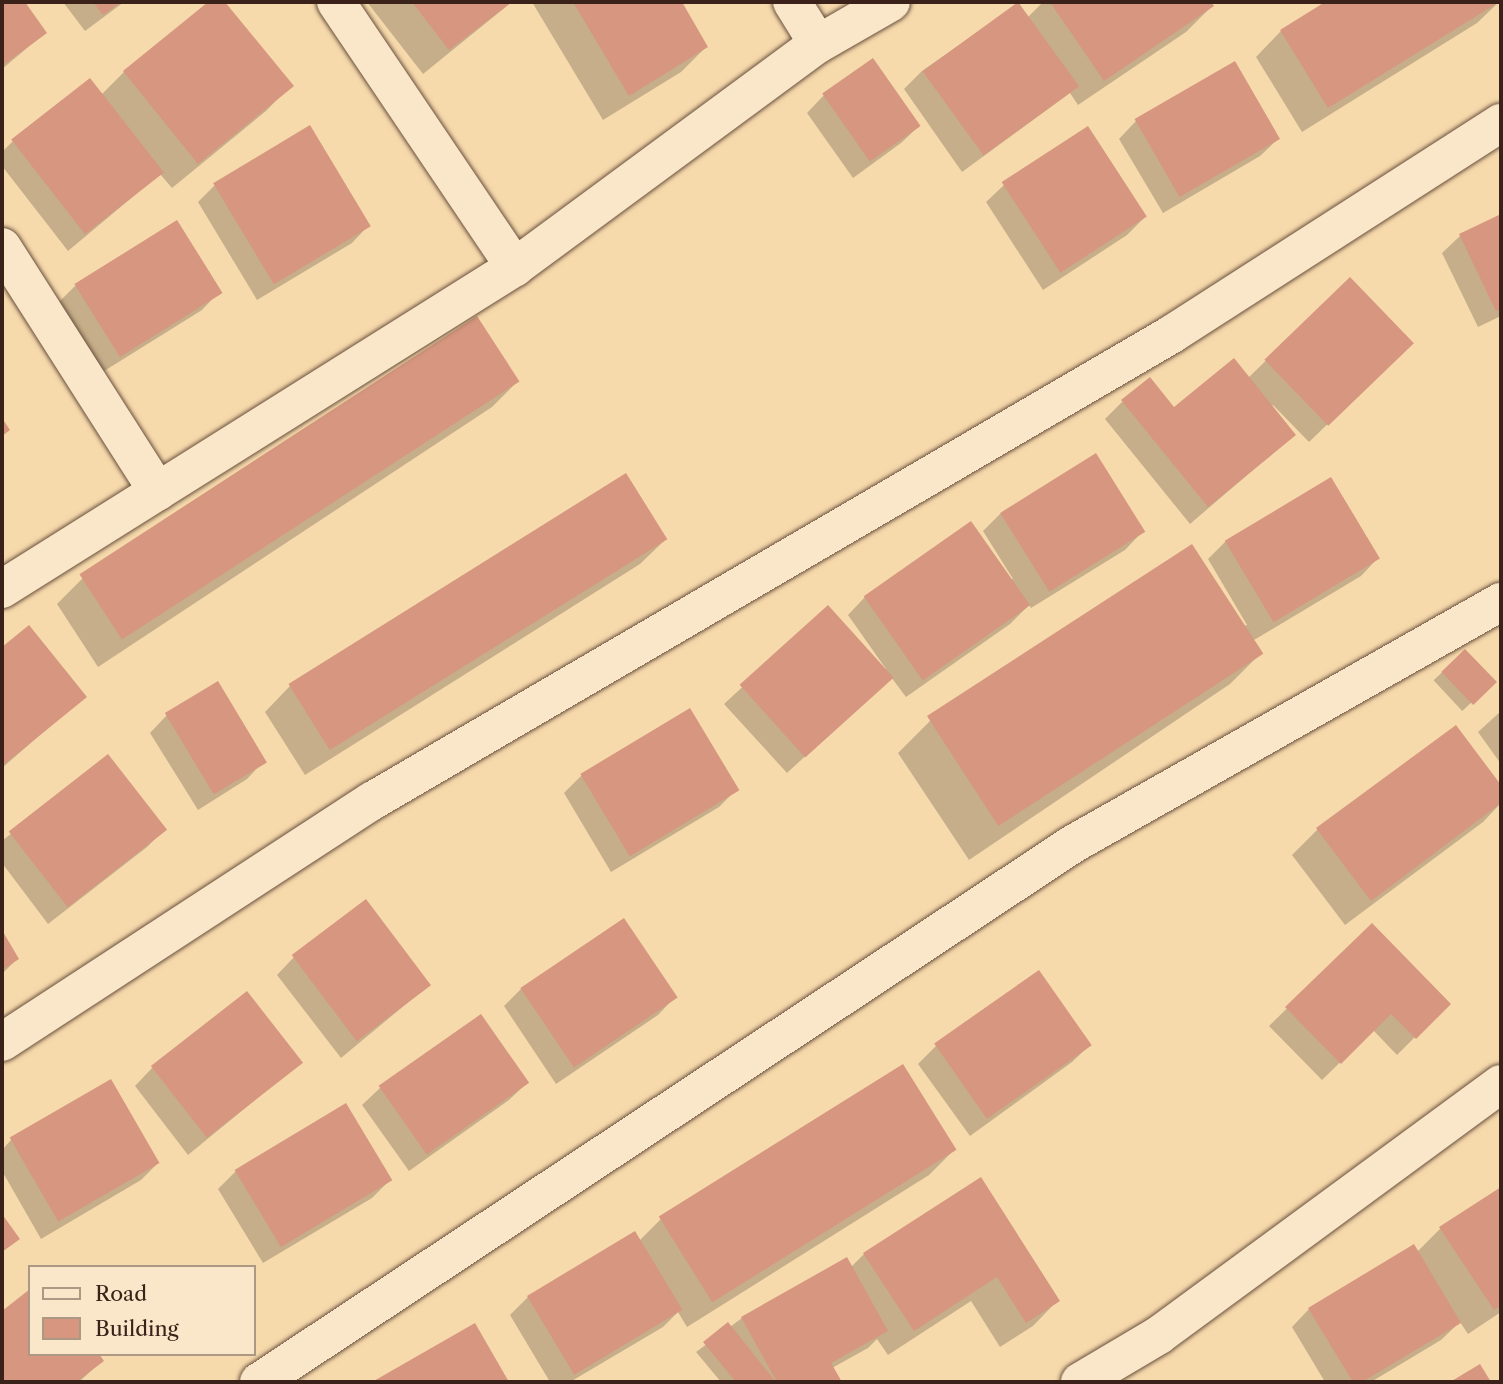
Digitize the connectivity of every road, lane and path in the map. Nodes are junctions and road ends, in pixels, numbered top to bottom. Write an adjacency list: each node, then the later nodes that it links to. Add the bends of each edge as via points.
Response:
1 (336, 2): 7 (street)
2 (792, 2): 4 (street)
3 (891, 2): 4 (street)
4 (818, 44): 7 (street)
5 (1501, 123): 11 (street, via 1172,334 372,802)
6 (2, 247): 8 (street)
7 (515, 267): 8 (street)
8 (158, 492): 9 (street)
9 (2, 589)
10 (1501, 602): 13 (street, via 1073,844)
11 (2, 1042)
12 (1501, 1084): 14 (street, via 1159,1335)
13 (259, 1382)
14 (1080, 1382)

